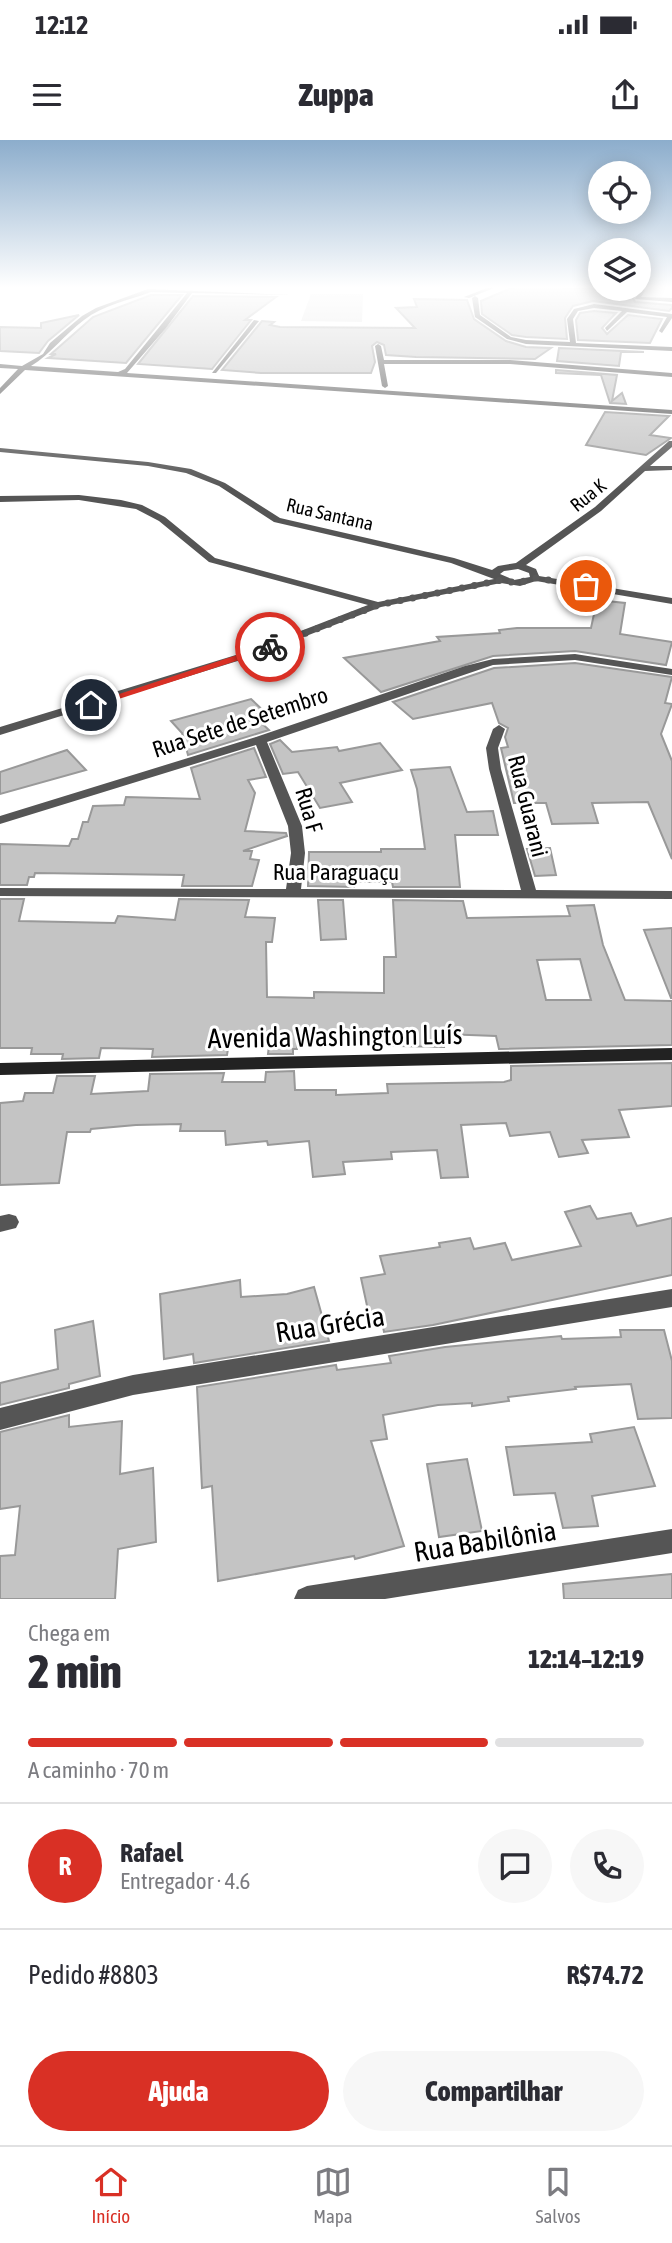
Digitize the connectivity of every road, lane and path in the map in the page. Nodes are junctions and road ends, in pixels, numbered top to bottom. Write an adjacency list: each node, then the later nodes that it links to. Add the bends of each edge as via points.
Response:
1 (45, 354): 6 (street)
2 (140, 354): 9 (street)
3 (229, 354): 12 (street)
4 (379, 354): 7 (street)
5 (595, 354): 11 (street)
6 (39, 360): 9 (street); 10 (street)
7 (380, 362): 11 (street, via 510,362); 15 (street)
8 (0, 366): 10 (street)
9 (128, 367): 12 (street); 13 (street)
10 (23, 368): 13 (street); 16 (street)
11 (587, 369): 14 (street)
12 (214, 372): 15 (street)
13 (120, 374): 15 (street)
14 (672, 375)
15 (388, 389): 17 (street)
16 (0, 392)
17 (672, 412)
18 (672, 443): 21 (street, Rua K)
19 (0, 450): 24 (street, Rua Santana, via 189,472 213,480 277,520 454,561)
20 (672, 468): 21 (street)
21 (642, 469): 23 (street, Rua K, via 598,509)
22 (0, 499): 28 (street, via 61,496 131,506 150,512 212,560)
23 (519, 566): 24 (street, Rua K, via 501,568); 25 (street, via 533,571)
24 (498, 577): 25 (street, via 517,583); 28 (street)
25 (536, 578): 27 (street)
26 (672, 589): 27 (street)
27 (667, 600)
28 (378, 605): 31 (street, via 253,653)
29 (672, 672): 32 (street, Rua Sete de Setembro, via 575,656 492,662)
30 (499, 729): 36 (street, Rua Guarani, via 492,748 495,769)
31 (0, 731)
32 (260, 740): 33 (street, Rua Sete de Setembro); 35 (street, Rua F, via 295,826 298,853)
33 (0, 821)
34 (0, 892): 35 (street, Rua Paraguaçu)
35 (293, 894): 36 (street, Rua Paraguaçu)
36 (530, 895): 37 (street, Rua Paraguaçu)
37 (672, 895)
38 (672, 1054): 39 (main road, Avenida Washington Luís)
39 (0, 1069)
40 (672, 1298): 41 (street, Rua Grécia, via 133,1385)
41 (0, 1419)
42 (672, 1541): 43 (street, Rua Babilônia)
43 (307, 1599)

